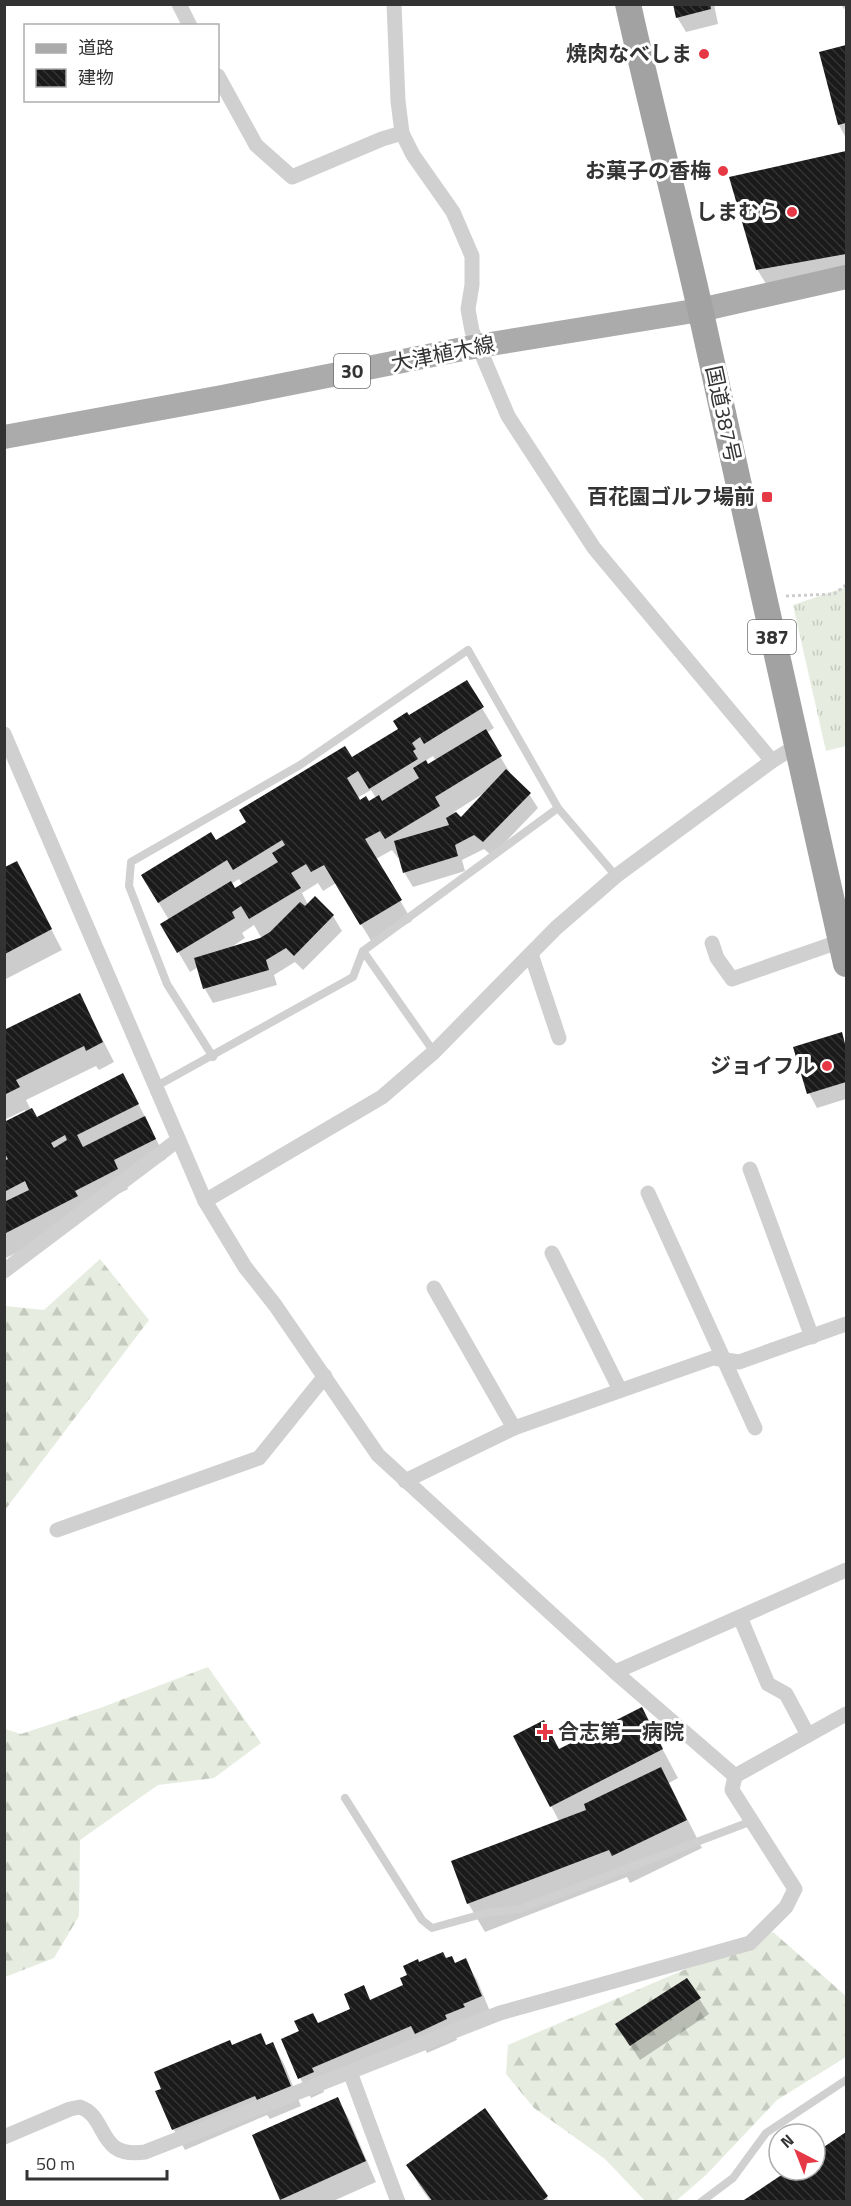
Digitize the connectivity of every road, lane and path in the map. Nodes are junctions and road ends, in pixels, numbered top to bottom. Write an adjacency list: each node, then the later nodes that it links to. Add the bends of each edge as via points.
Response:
1 (179, 4): 4 (street)
2 (394, 4): 6 (street)
3 (628, 4): 8 (highway, 国道387号 / 387)
4 (189, 24)
5 (219, 78): 6 (street, via 256,146 292,177)
6 (402, 133): 9 (street, via 453,212 472,256 468,309)
7 (846, 277): 8 (main road, 大津植木線 / 30)
8 (700, 310): 9 (main road, 大津植木線 / 30); 12 (highway, 国道387号 / 387)
9 (478, 346): 10 (main road, 大津植木線 / 30); 16 (street, via 508,416 594,548)
10 (4, 437)
11 (846, 585): 12 (path, via 834,594)
12 (762, 596): 14 (highway, 国道387号 / 387)
13 (4, 734): 15 (street)
14 (796, 746): 16 (street); 21 (highway, 国道387号 / 387)
15 (9, 756): 26 (street)
16 (772, 761): 18 (street)
17 (558, 808): 18 (lane); 20 (lane); 25 (lane, via 468,650 300,765 130,862 129,886 167,984)
18 (616, 876): 22 (street)
19 (712, 943): 21 (street, via 732,979)
20 (363, 951): 24 (lane); 25 (lane, via 353,977)
21 (844, 952)
22 (531, 954): 23 (street); 24 (street)
23 (559, 1038)
24 (434, 1052): 30 (street, via 382,1097)
25 (213, 1057): 26 (lane)
26 (155, 1087): 27 (street)
27 (178, 1140): 30 (street); 32 (street)
28 (750, 1169): 35 (street)
29 (648, 1193): 36 (street)
30 (205, 1201): 37 (street, via 245,1267)
31 (552, 1253): 38 (street)
32 (4, 1271)
33 (434, 1288): 39 (street)
34 (846, 1324): 35 (street)
35 (812, 1336): 36 (street, via 739,1362)
36 (724, 1360): 38 (street, via 713,1358); 40 (street)
37 (325, 1376): 41 (street, via 378,1455); 42 (street, via 259,1458)
38 (620, 1390): 39 (street)
39 (514, 1428): 41 (street)
40 (755, 1428)
41 (405, 1481): 45 (street)
42 (57, 1530)
43 (846, 1570): 44 (street)
44 (740, 1617): 45 (street); 47 (street, via 768,1684 786,1694)
45 (615, 1672): 48 (street)
46 (846, 1714): 47 (street)
47 (808, 1735): 48 (street)
48 (735, 1776): 50 (street, via 732,1790)
49 (345, 1798): 50 (lane, via 422,1920 432,1928 486,1913 520,1909)
50 (753, 1821): 51 (street, via 795,1888 786,1907 750,1943 500,2013)
51 (350, 2072): 53 (street, via 145,2152 134,2154 115,2148 90,2114 80,2107); 54 (street)
52 (846, 2080): 55 (lane, via 766,2133 733,2178)
53 (4, 2137)
54 (398, 2202)
55 (700, 2202)

